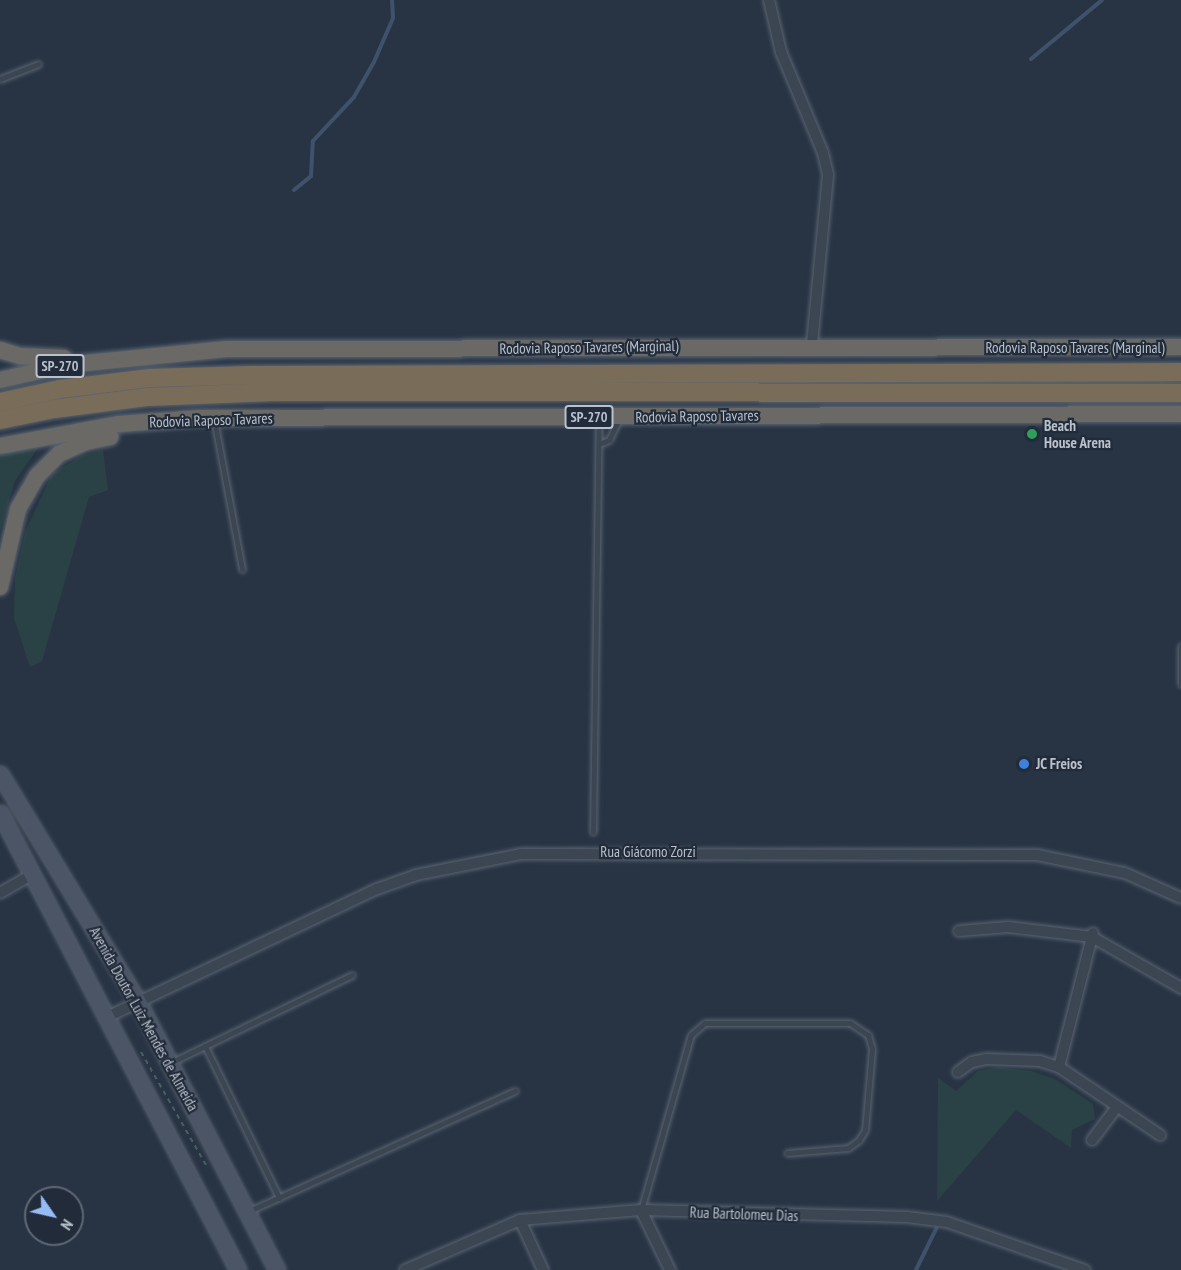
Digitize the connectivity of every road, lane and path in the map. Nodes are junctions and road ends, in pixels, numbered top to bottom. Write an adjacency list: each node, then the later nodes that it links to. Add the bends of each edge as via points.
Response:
1 (769, 0): 4 (street, via 781,52 824,153 828,175)
2 (38, 64): 3 (lane)
3 (0, 79)
4 (812, 345): 5 (highway, Rodovia Raposo Tavares (Marginal) / SP-270); 7 (highway, Rodovia Raposo Tavares (Marginal) / SP-270, via 226,349)
5 (1181, 347)
6 (0, 350): 7 (highway, via 45,358)
7 (122, 358): 9 (highway, Rodovia Raposo Tavares (Marginal) / SP-270)
8 (1181, 372): 11 (highway, SP-270, via 251,375 150,378 60,389)
9 (0, 380)
10 (1181, 393): 16 (highway, Rodovia Raposo Tavares / SP-270, via 272,392 148,397)
11 (0, 402)
12 (1181, 414): 14 (highway, Rodovia Raposo Tavares / SP-270)
13 (599, 417): 14 (highway, Rodovia Raposo Tavares / SP-270); 15 (highway, Rodovia Raposo Tavares / SP-270); 17 (lane)
14 (620, 417): 17 (lane, via 609,440)
15 (207, 418): 18 (highway, Rodovia Raposo Tavares / SP-270, via 119,424); 19 (lane); 20 (highway, via 86,442 48,463 18,509)
16 (0, 420)
17 (599, 444): 25 (lane)
18 (0, 446)
19 (242, 569)
20 (0, 587)
21 (1181, 646): 22 (lane)
22 (1181, 684)
23 (0, 774): 26 (main road, Avenida Doutor Luiz Mendes de Almeida)
24 (0, 813): 27 (main road, Avenida Doutor Luiz Mendes de Almeida)
25 (593, 832)
26 (59, 873): 27 (main road, via 45,870); 34 (main road, Avenida Doutor Luiz Mendes de Almeida)
27 (33, 874): 28 (street); 35 (main road, Avenida Doutor Luiz Mendes de Almeida)
28 (0, 893)
29 (1181, 898): 34 (street, Rua Giácomo Zorzi, via 1125,873 1037,855 521,854 416,875 377,889)
30 (959, 931): 31 (street, via 1008,927)
31 (1092, 935): 33 (street); 39 (street)
32 (352, 975): 37 (lane)
33 (1181, 988)
34 (137, 1000): 35 (street, Rua Giácomo Zorzi); 38 (main road, Avenida Doutor Luiz Mendes de Almeida)
35 (107, 1017): 52 (main road, Avenida Doutor Luiz Mendes de Almeida)
36 (135, 1042): 46 (path)
37 (205, 1046): 38 (lane); 47 (lane)
38 (171, 1063): 49 (main road, Avenida Doutor Luiz Mendes de Almeida)
39 (1059, 1067): 40 (street, via 1040,1061 987,1059 972,1062); 42 (street)
40 (958, 1072)
41 (515, 1091): 47 (lane)
42 (1117, 1107): 43 (street); 44 (street)
43 (1160, 1135)
44 (1092, 1140)
45 (788, 1153): 48 (lane, via 848,1148 859,1140 865,1130 872,1049 868,1035 850,1023 705,1023 692,1035)
46 (213, 1177)
47 (279, 1198): 49 (lane)
48 (641, 1210): 50 (street, Rua Bartolomeu Dias); 55 (street); 56 (street, Rua Bartolomeu Dias, via 937,1221)
49 (249, 1211): 53 (main road, Avenida Doutor Luiz Mendes de Almeida)
50 (519, 1220): 51 (street, Rua Bartolomeu Dias); 54 (street)
51 (411, 1269)
52 (238, 1270)
53 (277, 1270)
54 (543, 1270)
55 (670, 1270)
56 (1085, 1270)

